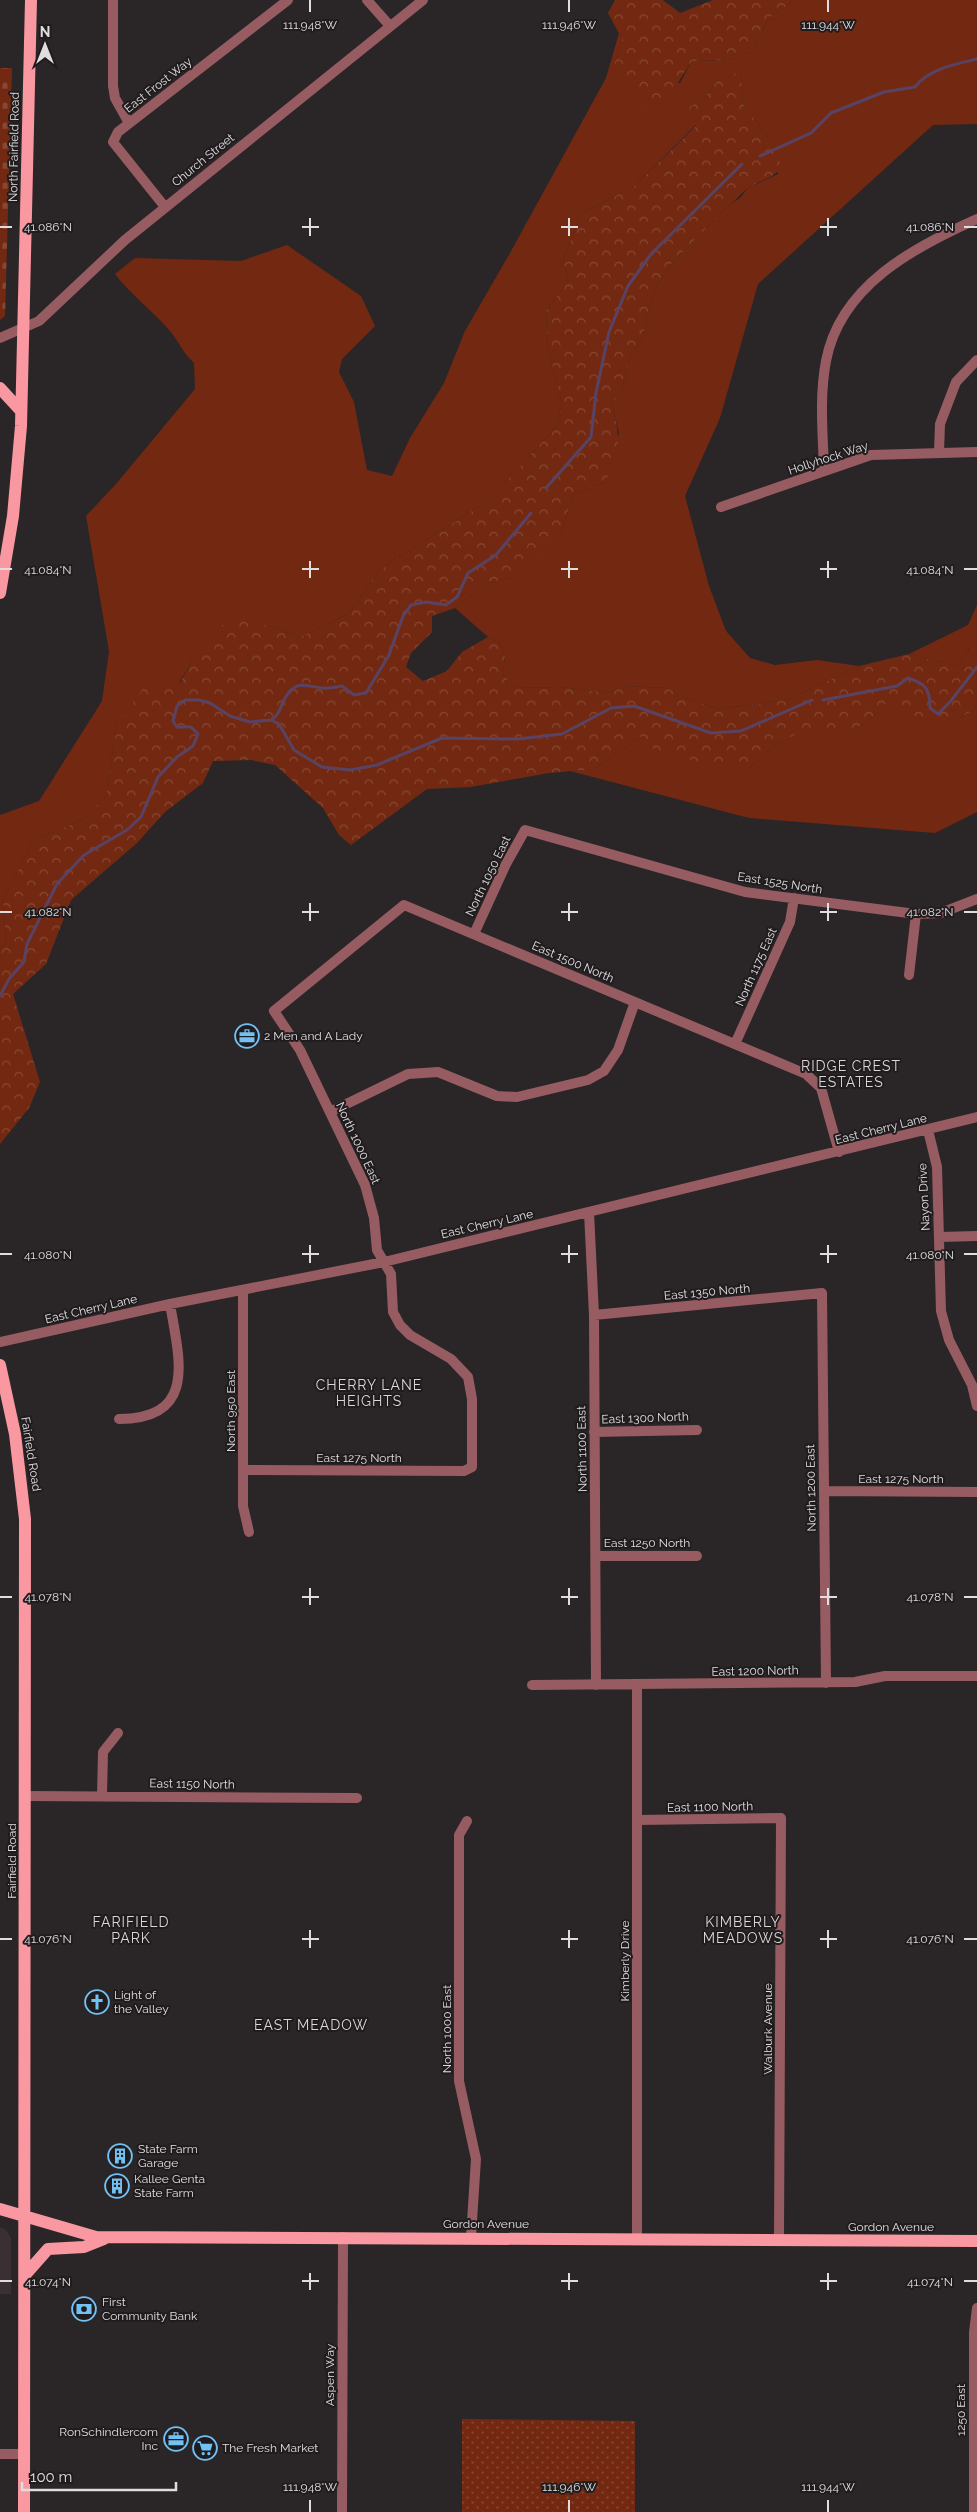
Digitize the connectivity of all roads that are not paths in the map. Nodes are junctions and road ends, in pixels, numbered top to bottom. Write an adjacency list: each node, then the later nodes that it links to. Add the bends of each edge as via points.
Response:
1 (31, 0): 10 (main road, North Fairfield Road)
2 (113, 0): 7 (street, via 113,86 115,98)
3 (288, 0): 7 (street, East Frost Way)
4 (367, 0): 6 (street)
5 (423, 0): 6 (street, Church Street)
6 (390, 26): 8 (street, Church Street)
7 (130, 123): 8 (street, East Frost Way, via 118,132 113,142)
8 (166, 207): 10 (street, Church Street, via 125,240 39,321)
9 (977, 219): 17 (street, via 930,240 892,264 865,288 838,325 826,360 822,401)
10 (23, 329): 11 (street, Church Street); 14 (main road, North Fairfield Road)
11 (0, 338)
12 (977, 360): 15 (street, via 956,382 940,424)
13 (0, 388): 14 (main road)
14 (21, 411): 19 (main road, North Fairfield Road, via 13,516)
15 (939, 452): 16 (street, Hollyhock Way); 17 (street, Hollyhock Way, via 871,455)
16 (977, 452)
17 (824, 471): 18 (street, Hollyhock Way)
18 (721, 507)
19 (0, 593)
20 (525, 830): 21 (street, East 1525 North, via 745,892); 24 (street, North 1050 East)
21 (794, 898): 23 (street, East 1525 North); 28 (street, North 1175 East, via 790,922)
22 (977, 899): 23 (street, East 1525 North, via 941,912)
23 (916, 914): 25 (street)
24 (474, 934): 26 (street, East 1500 North); 27 (street, East 1500 North, via 404,905)
25 (909, 975)
26 (635, 1002): 28 (street, East 1500 North); 29 (street, via 618,1050 604,1071 588,1080 518,1097 497,1096 438,1072 408,1074)
27 (274, 1011): 29 (street, North 1000 East, via 300,1050)
28 (735, 1044): 32 (street, East 1500 North, via 806,1074 821,1088)
29 (330, 1112): 36 (street, North 1000 East, via 365,1185 374,1218 377,1250)
30 (977, 1117): 31 (street, East Cherry Lane)
31 (928, 1130): 32 (street, East Cherry Lane); 35 (street, Nayon Drive, via 937,1167)
32 (839, 1152): 33 (street, East Cherry Lane)
33 (589, 1212): 36 (street, East Cherry Lane); 40 (street, North 1100 East)
34 (977, 1236): 35 (street)
35 (939, 1237): 43 (street, Nayon Drive, via 941,1311 949,1340)
36 (384, 1262): 37 (street, East Cherry Lane); 48 (street, North 1000 East, via 391,1274 393,1312 400,1325 410,1335 451,1359 468,1377 472,1398)
37 (244, 1290): 39 (street, East Cherry Lane); 49 (street, North 950 East)
38 (822, 1293): 40 (street, East 1350 North); 50 (street, North 1200 East)
39 (170, 1304): 41 (street, East Cherry Lane); 45 (street, via 180,1366 179,1383 167,1405 153,1414 140,1419)
40 (594, 1315): 47 (street, North 1100 East)
41 (0, 1342)
42 (0, 1365): 62 (main road, Fairfield Road, via 15,1434 24,1499)
43 (974, 1384): 44 (street, Nayon Drive)
44 (977, 1406)
45 (119, 1419)
46 (697, 1430): 47 (street, East 1300 North)
47 (594, 1432): 53 (street, North 1100 East)
48 (472, 1467): 49 (street, East 1275 North, via 464,1472)
49 (244, 1470): 52 (street, North 950 East, via 243,1506)
50 (824, 1491): 51 (street, East 1275 North); 56 (street, North 1200 East)
51 (977, 1492)
52 (249, 1532)
53 (596, 1556): 54 (street, East 1250 North); 59 (street, North 1100 East)
54 (697, 1556)
55 (977, 1676): 56 (street, East 1200 North, via 885,1676 855,1682)
56 (826, 1682): 57 (street, East 1200 North)
57 (637, 1684): 59 (street, East 1200 North); 65 (street, Kimberly Drive)
58 (532, 1685): 59 (street, East 1200 North)
59 (596, 1685)
60 (118, 1733): 61 (street, via 103,1752)
61 (102, 1795): 62 (street, East 1150 North); 63 (street, East 1150 North)
62 (26, 1796): 68 (main road, Fairfield Road)
63 (357, 1798)
64 (782, 1818): 65 (street, East 1100 North); 73 (street, Walburk Avenue)
65 (638, 1820): 72 (street, Kimberly Drive)
66 (467, 1821): 71 (street, North 1000 East, via 459,1835 459,2081 476,2159)
67 (0, 2209): 68 (main road, Gordon Avenue)
68 (25, 2216): 69 (main road, Gordon Avenue, via 87,2236); 75 (main road, Fairfield Road)
69 (109, 2237): 70 (main road, Gordon Avenue); 75 (main road, via 84,2247 48,2249)
70 (343, 2237): 71 (main road, Gordon Avenue); 80 (street, Aspen Way)
71 (471, 2237): 72 (main road, Gordon Avenue)
72 (637, 2239): 73 (main road, Gordon Avenue)
73 (779, 2240): 74 (main road, Gordon Avenue)
74 (977, 2241)
75 (25, 2275): 78 (main road, Fairfield Road)
76 (977, 2308): 81 (street, 1250 East, via 974,2332)
77 (0, 2454): 78 (street)
78 (24, 2454): 79 (main road)
79 (24, 2512)
80 (342, 2512)
81 (974, 2512)

